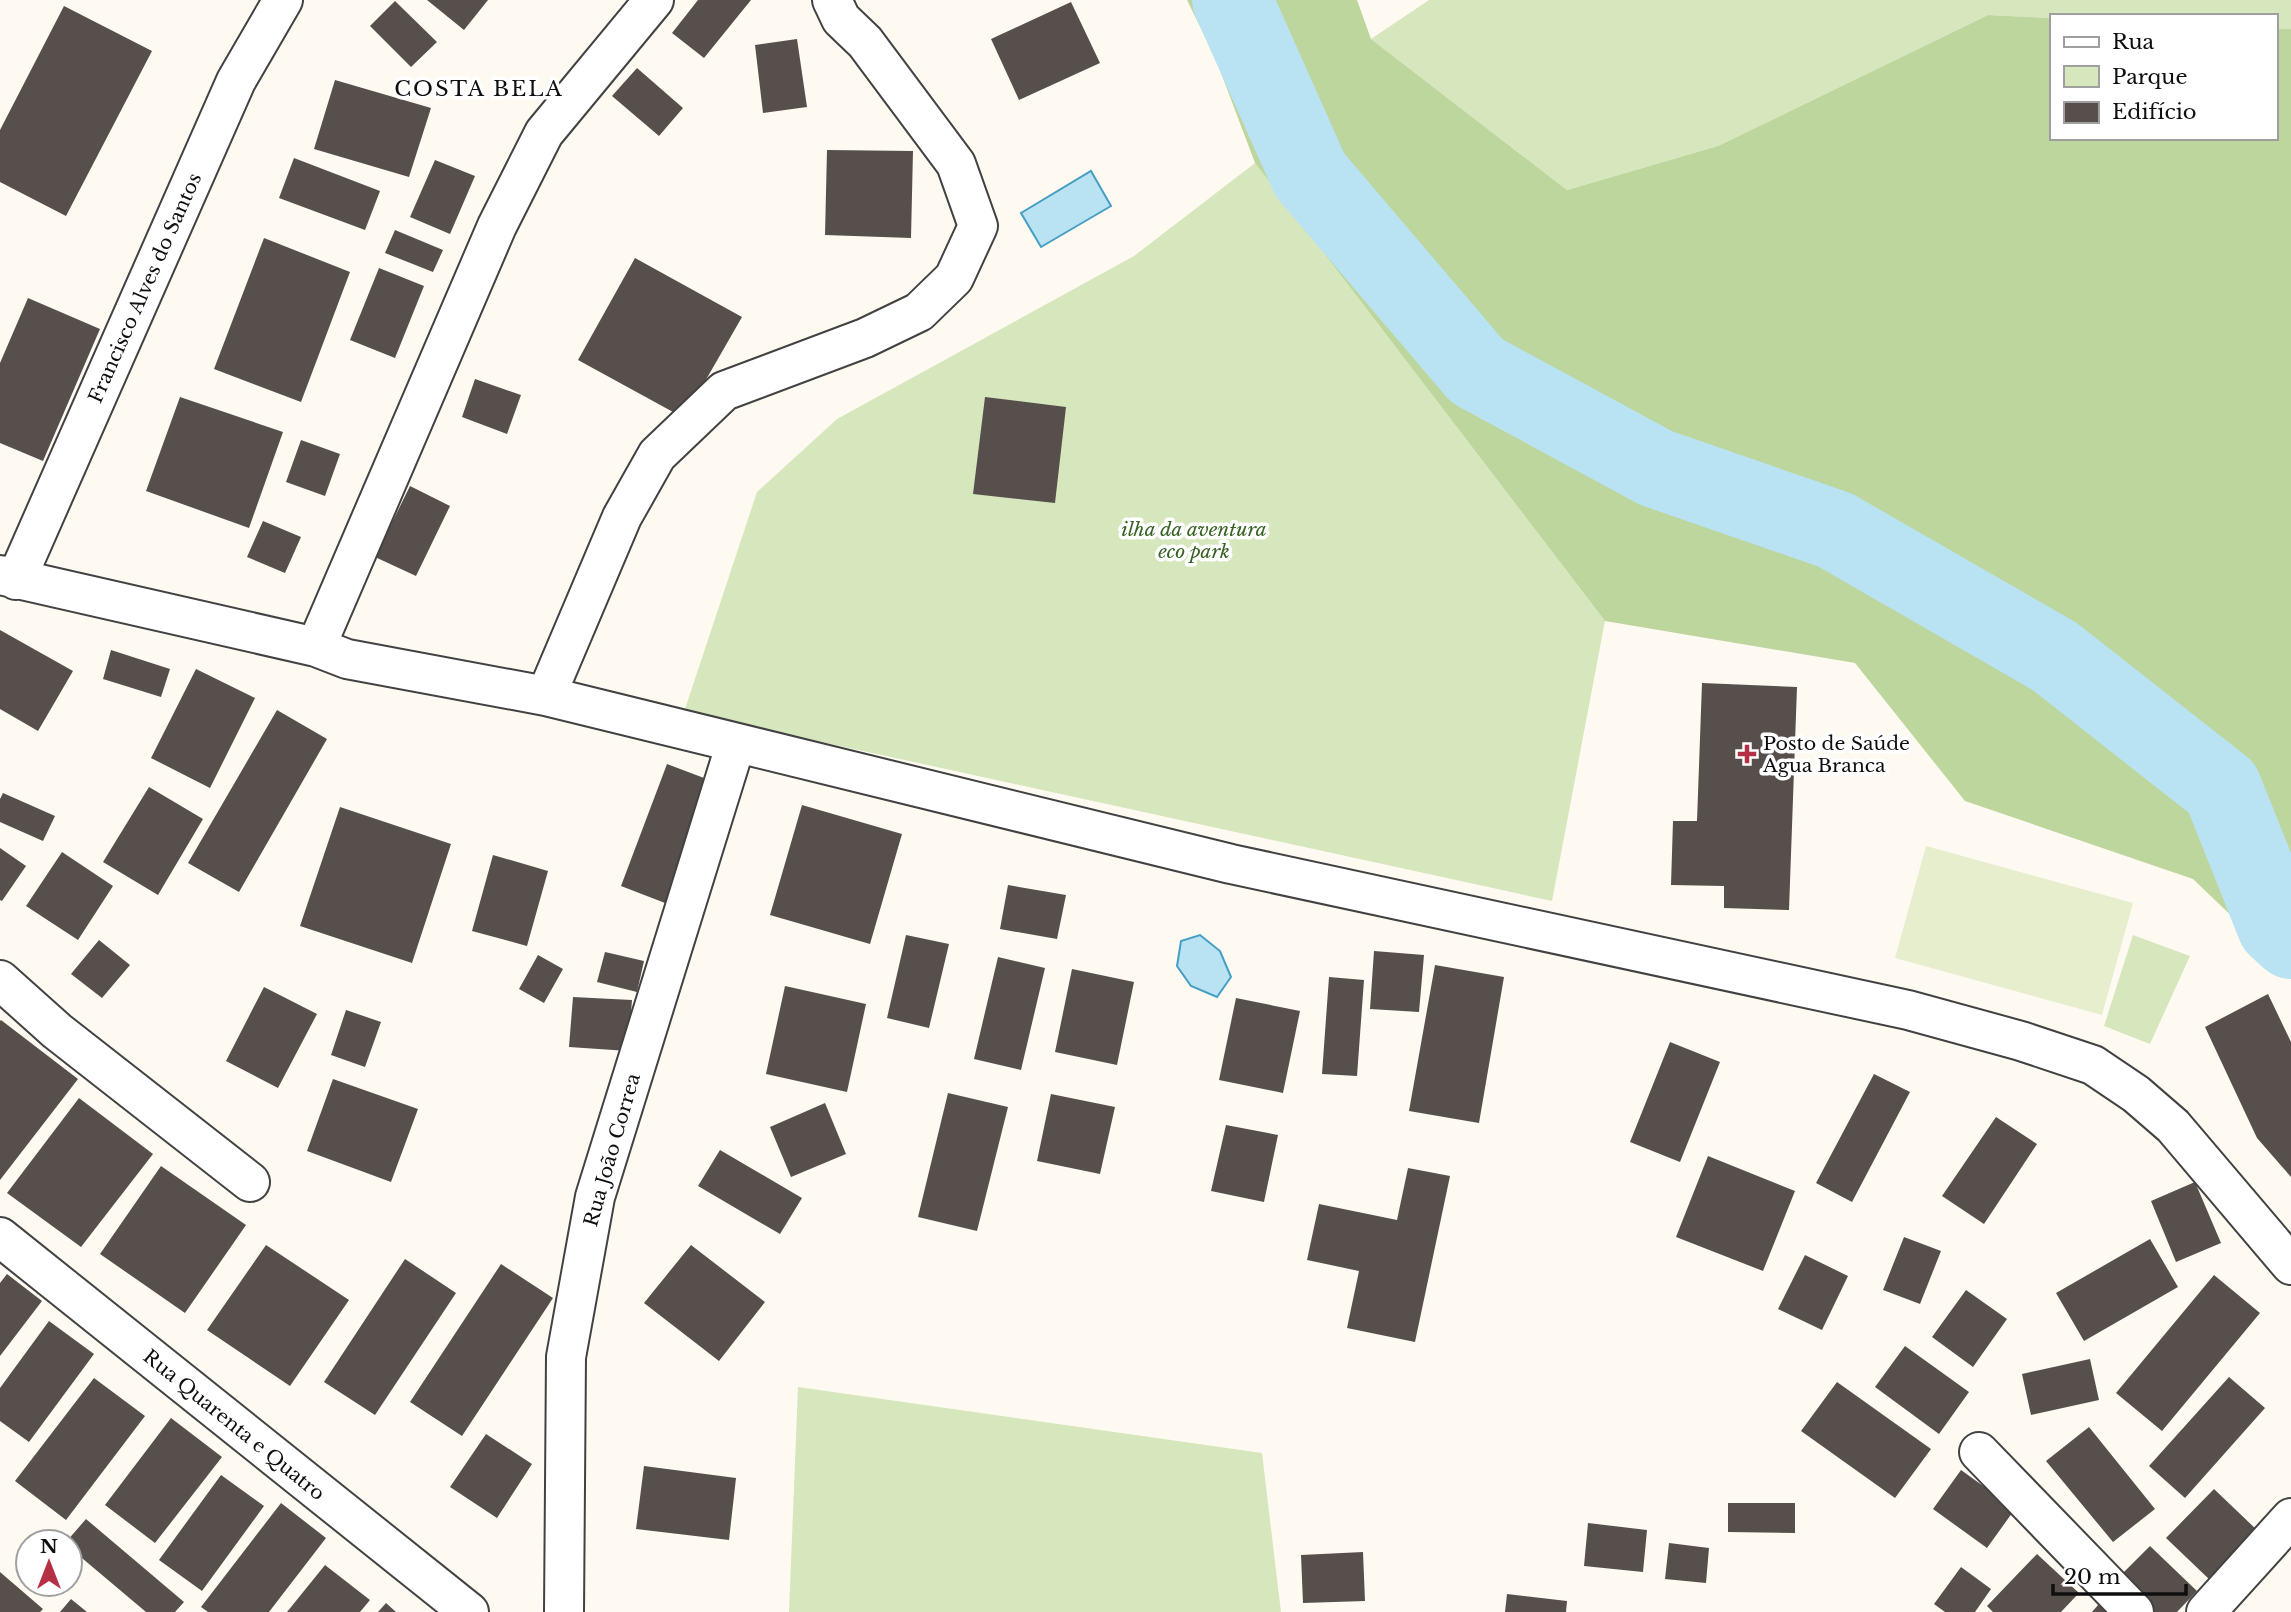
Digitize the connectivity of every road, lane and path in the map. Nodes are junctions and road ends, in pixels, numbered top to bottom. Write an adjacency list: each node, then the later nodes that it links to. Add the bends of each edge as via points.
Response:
1 (283, 0): 4 (street, Francisco Alves do Santos, via 236,81)
2 (654, 0): 5 (street, via 544,133 497,226)
3 (832, 0): 6 (street, via 841,19 865,42 956,164 978,226 954,278 919,312 865,338 724,391 657,455 622,517)
4 (8, 578): 5 (street)
5 (316, 648): 6 (street, via 347,659)
6 (546, 696): 7 (street)
7 (736, 743): 11 (street, via 1231,864 1908,1010 2093,1065 2173,1126); 15 (street, Rua João Correa, via 595,1197 566,1357)
8 (0, 980): 9 (street, via 57,1031)
9 (250, 1182)
10 (0, 1237): 14 (street, Rua Quarenta e Quatro)
11 (2291, 1265)
12 (1979, 1452): 16 (street)
13 (2291, 1518): 17 (street)
14 (469, 1612)
15 (564, 1612)
16 (2134, 1612)
17 (2206, 1612)

